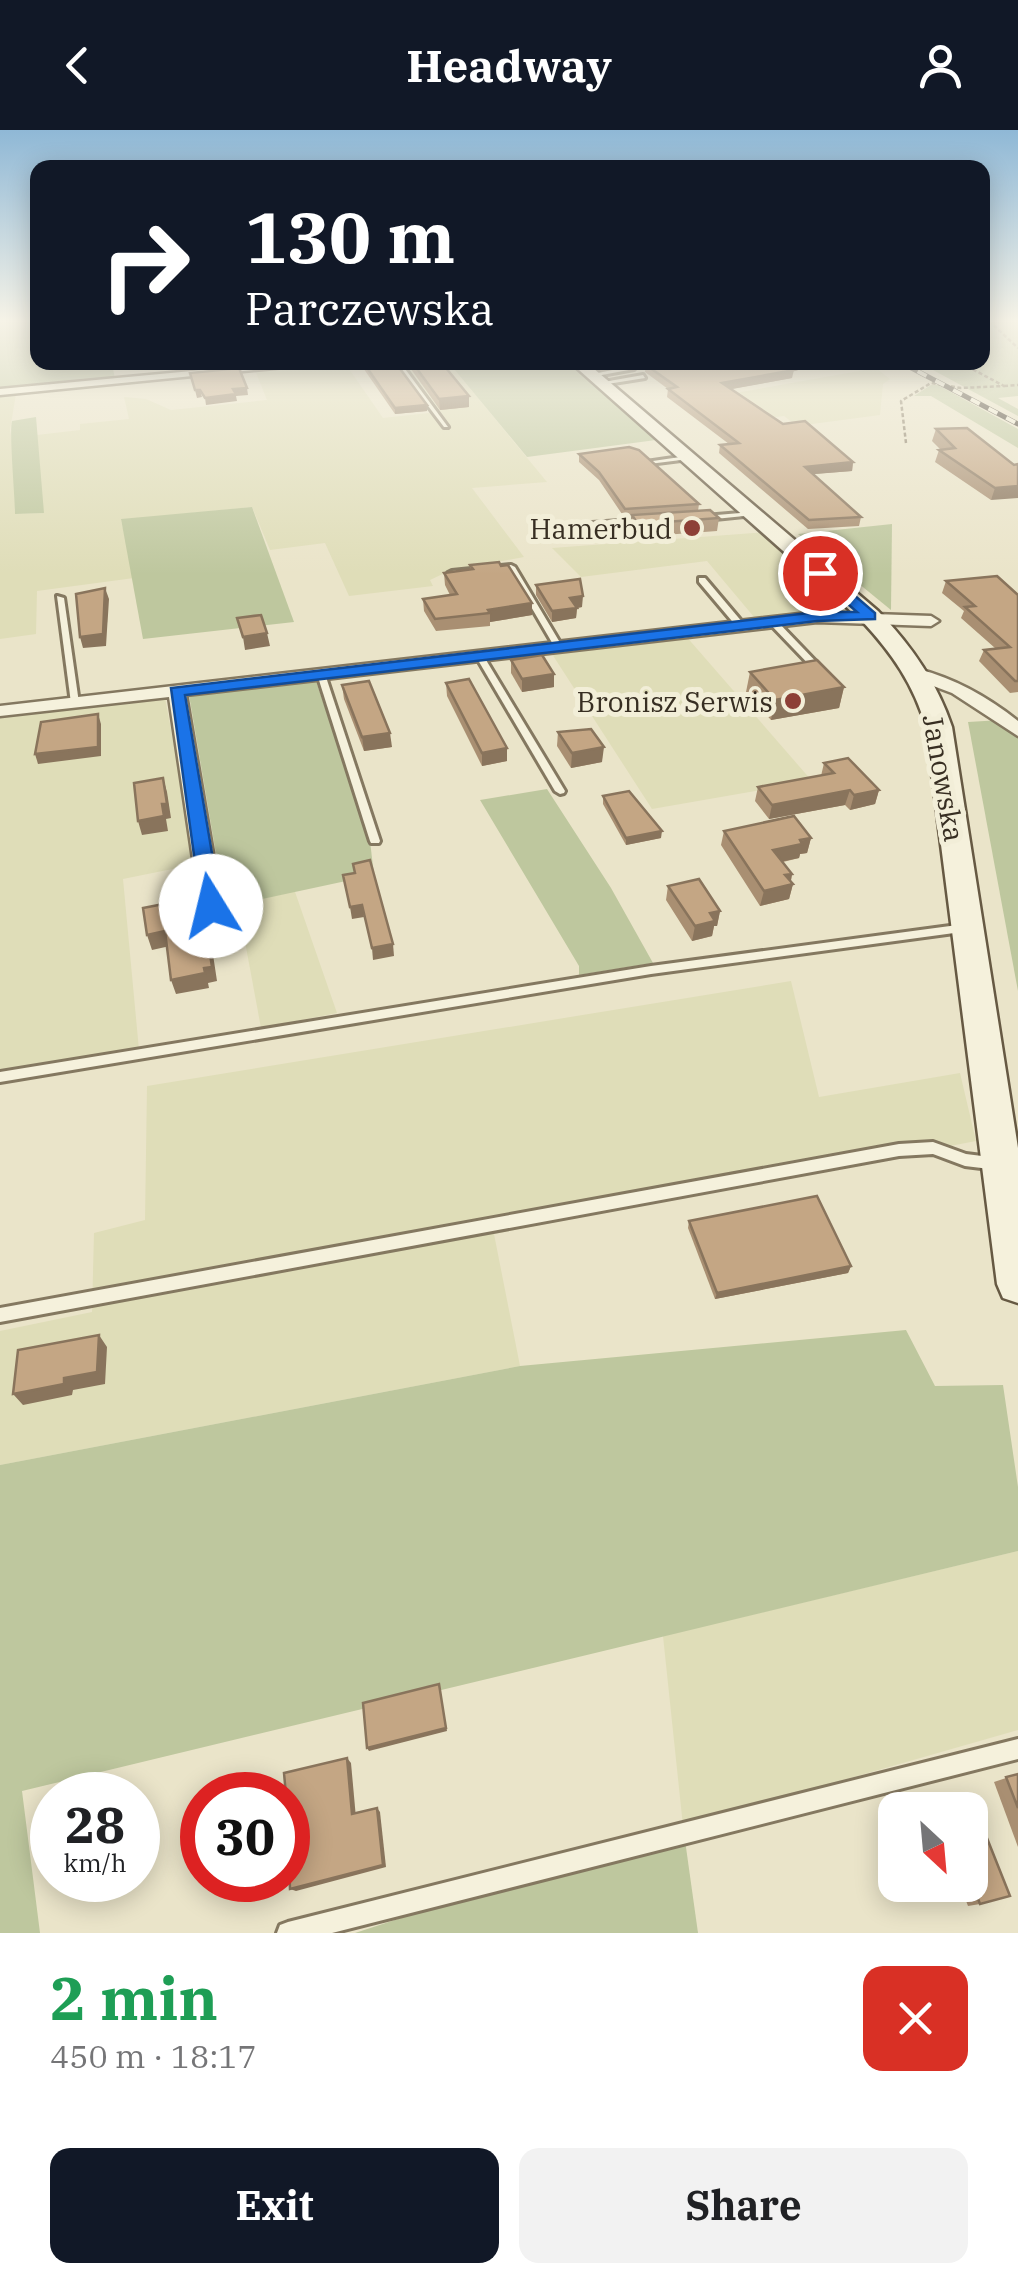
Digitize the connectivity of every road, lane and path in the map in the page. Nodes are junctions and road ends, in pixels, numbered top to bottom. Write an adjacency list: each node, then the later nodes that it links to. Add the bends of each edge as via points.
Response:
1 (430, 405): 4 (lane)
2 (631, 405): 6 (street, Janowska)
3 (901, 405): 5 (path)
4 (446, 426)
5 (906, 442)
6 (688, 458): 7 (lane); 8 (street, Janowska)
7 (649, 462)
8 (752, 514): 9 (lane); 15 (street, Janowska)
9 (696, 518)
10 (657, 521): 11 (lane)
11 (579, 526)
12 (452, 573): 19 (lane, via 511,566)
13 (702, 580): 18 (lane)
14 (60, 598): 25 (lane)
15 (870, 616): 16 (street); 17 (street); 23 (street, Janowska)
16 (931, 621)
17 (773, 622): 18 (street); 21 (lane)
18 (740, 626): 19 (street)
19 (558, 646): 20 (street)
20 (479, 655): 22 (street); 28 (lane)
21 (822, 672)
22 (321, 674): 24 (street); 29 (lane)
23 (918, 674): 27 (street, via 944,680); 31 (street, Janowska, via 939,727)
24 (177, 691): 25 (street); 30 (street)
25 (75, 703): 26 (street)
26 (0, 711)
27 (1018, 730)
28 (560, 791)
29 (375, 840)
30 (211, 906)
31 (968, 928): 32 (lane, via 650,970); 33 (street, Janowska)
32 (0, 1077)
33 (1001, 1164): 34 (street, Janowska); 35 (lane, via 933,1148 899,1150)
34 (1018, 1284)
35 (0, 1315)
36 (1018, 1749): 37 (lane)
37 (288, 1933)

